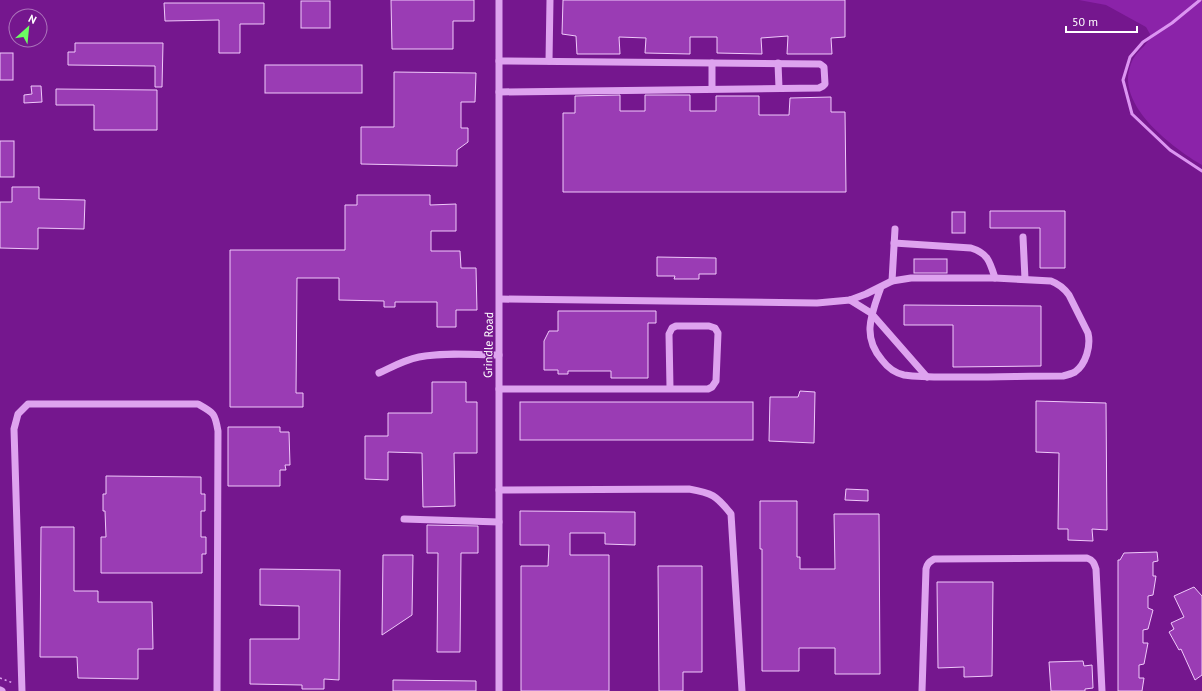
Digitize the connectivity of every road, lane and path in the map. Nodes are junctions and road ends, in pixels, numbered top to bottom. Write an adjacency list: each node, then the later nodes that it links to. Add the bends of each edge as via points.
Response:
1 (499, 0): 3 (street, Grindle Road)
2 (550, 0): 4 (street)
3 (499, 60): 4 (street); 9 (street, Grindle Road)
4 (549, 61): 5 (street)
5 (712, 63): 6 (street); 8 (street)
6 (778, 63): 7 (street); 7 (street, via 822,65 825,84 819,88)
7 (779, 88): 8 (street)
8 (712, 89): 9 (street)
9 (499, 92): 17 (street, Grindle Road)
10 (895, 229): 12 (street)
11 (1023, 237): 14 (street)
12 (894, 243): 13 (street, via 971,248 989,260); 15 (street)
13 (995, 278): 14 (street); 15 (street, via 911,278)
14 (1024, 279): 22 (street, via 1051,281 1070,295 1090,340 1087,354 1079,369 1062,376)
15 (892, 281): 16 (street)
16 (881, 286): 18 (street); 19 (street)
17 (500, 299): 18 (street, via 764,303); 20 (street, Grindle Road)
18 (850, 300): 19 (street)
19 (871, 313): 22 (street); 22 (street, via 872,344 884,364 903,374)
20 (499, 356): 21 (street, via 418,357); 24 (street, Grindle Road)
21 (379, 373)
22 (927, 377)
23 (670, 388): 23 (street, via 708,389 714,384 718,333 715,328 672,328 669,334); 24 (street)
24 (499, 389): 25 (street, Grindle Road)
25 (499, 490): 27 (street, Grindle Road); 31 (street, via 689,489 706,492 719,499 731,514)
26 (404, 519): 27 (street)
27 (499, 522): 30 (street, Grindle Road)
28 (22, 691): 29 (street, via 14,429 18,414 28,404 198,404 215,416 218,431)
29 (217, 691)
30 (499, 691)
31 (742, 691)
32 (922, 691): 33 (street, via 926,569 930,561 1087,558 1092,560 1096,569)
33 (1102, 691)

